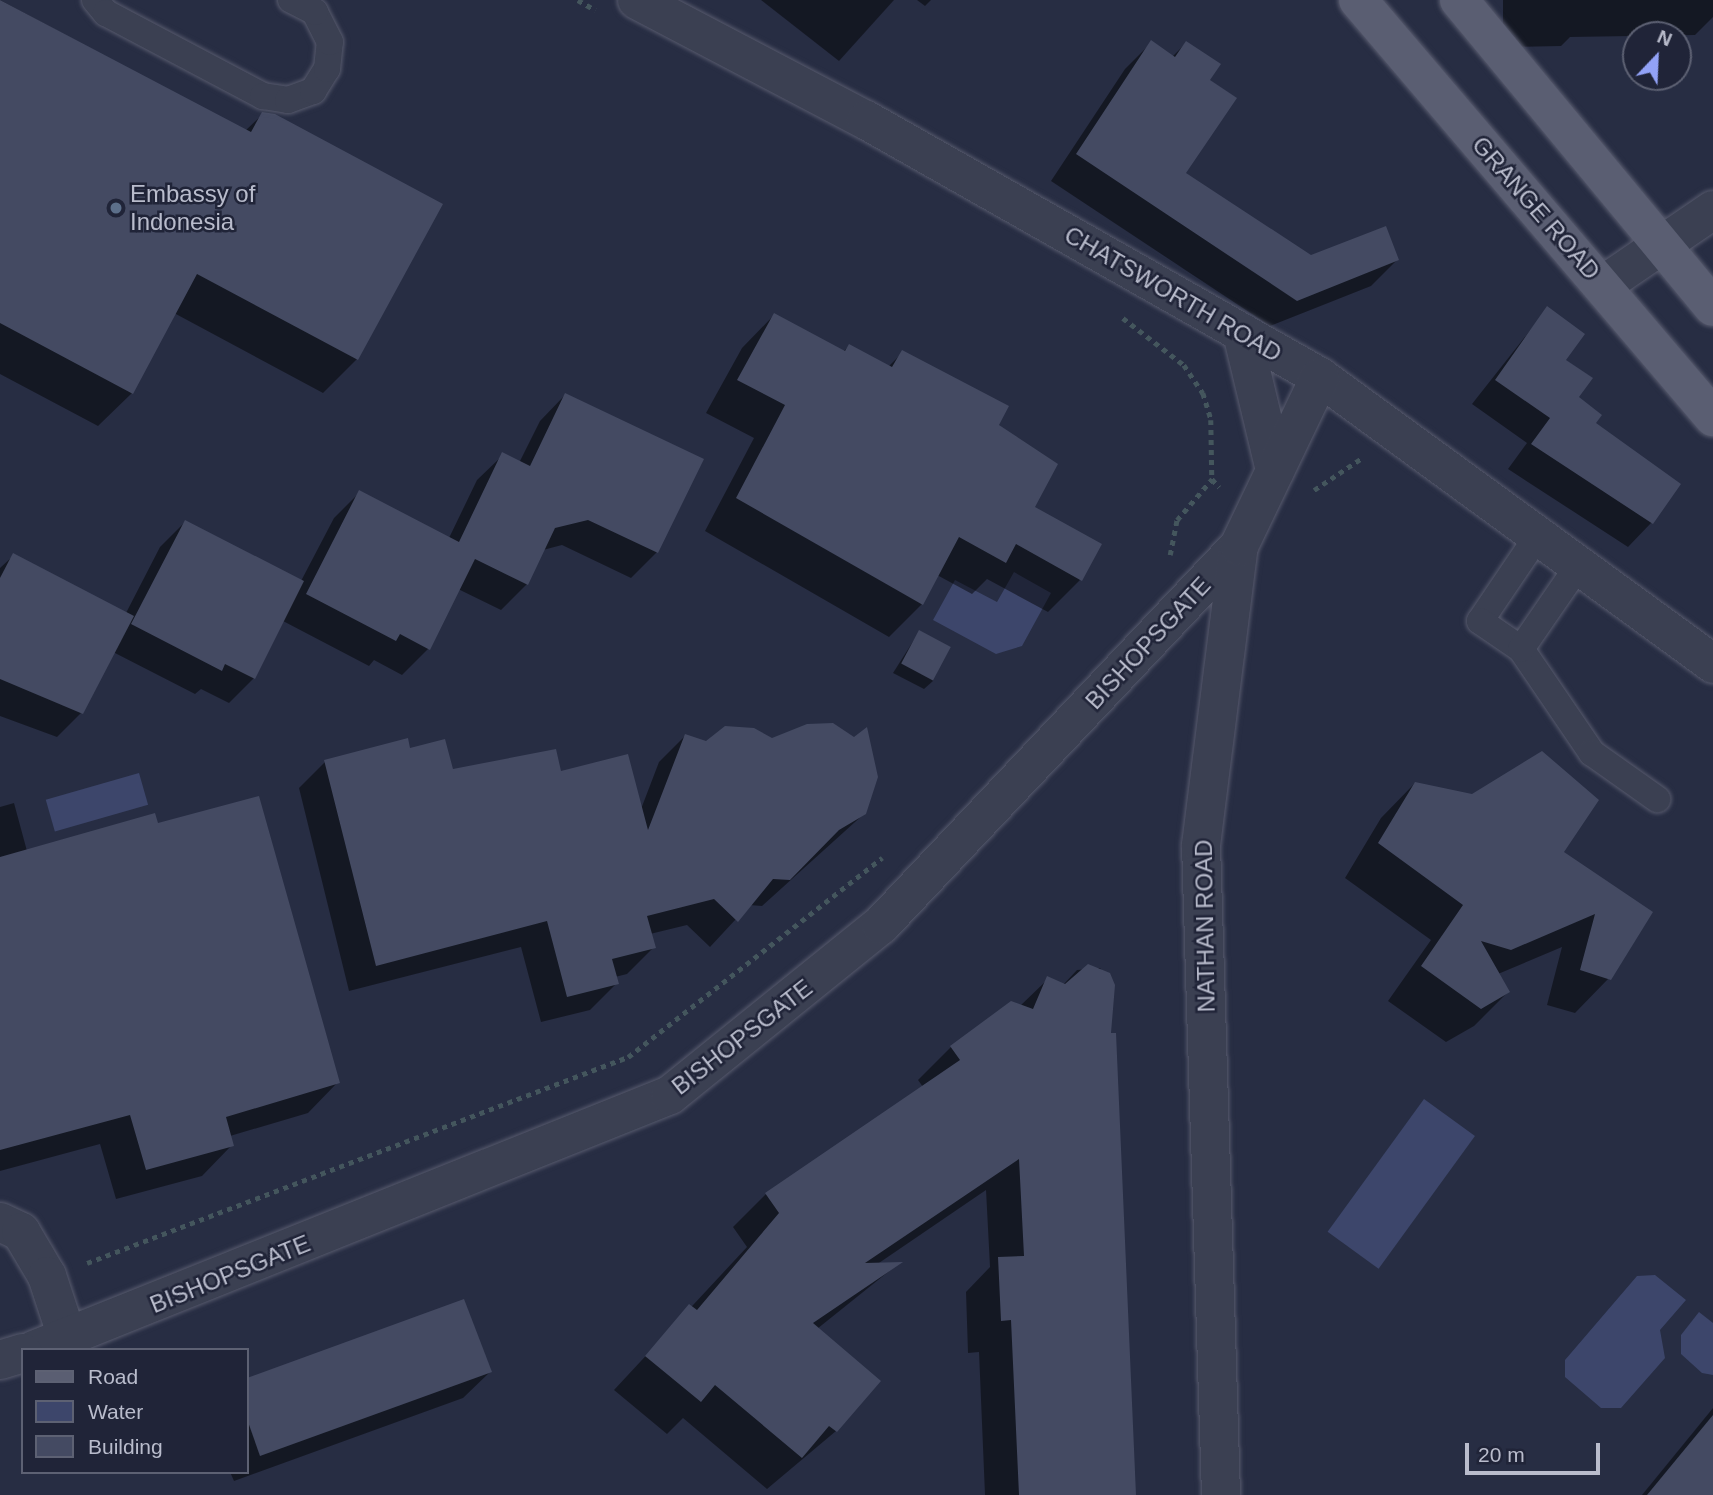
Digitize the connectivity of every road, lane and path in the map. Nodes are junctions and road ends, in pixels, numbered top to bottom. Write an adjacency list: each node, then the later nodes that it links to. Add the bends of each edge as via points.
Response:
1 (95, 0): 2 (lane, via 106,13 263,96 288,100 313,91 327,69 330,42 315,12)
2 (291, 0)
3 (637, 0): 11 (street, CHATSWORTH ROAD, via 866,120)
4 (1358, 0): 8 (main road, GRANGE ROAD)
5 (1458, 0): 7 (main road)
6 (1713, 210): 7 (street)
7 (1664, 243): 8 (street); 9 (main road)
8 (1603, 285): 13 (main road, GRANGE ROAD)
9 (1713, 307)
10 (1123, 318): 15 (path, via 1184,365 1203,393)
11 (1242, 333): 12 (street, CHATSWORTH ROAD); 14 (street)
12 (1320, 377): 14 (street, NATHAN ROAD); 17 (street, CHATSWORTH ROAD)
13 (1713, 417)
14 (1275, 470): 18 (street, NATHAN ROAD)
15 (1212, 479): 16 (path); 20 (path, via 1177,520)
16 (1227, 496)
17 (1539, 534): 19 (street, CHATSWORTH ROAD); 22 (lane, via 1480,621)
18 (1239, 546): 28 (street, BISHOPSGATE, via 881,925 670,1095); 31 (street, NATHAN ROAD, via 1201,845)
19 (1580, 563): 21 (street, CHATSWORTH ROAD); 22 (lane)
20 (1167, 571)
21 (1697, 640): 23 (street, CHATSWORTH ROAD)
22 (1521, 649): 24 (lane, via 1592,753)
23 (1713, 664)
24 (1657, 799)
25 (894, 848): 27 (path, via 628,1057)
26 (0, 1222): 28 (street, BISHOPSGATE, via 21,1232 47,1276)
27 (73, 1269)
28 (51, 1345)
29 (21, 1354): 30 (street)
30 (0, 1360)
31 (1221, 1495)

